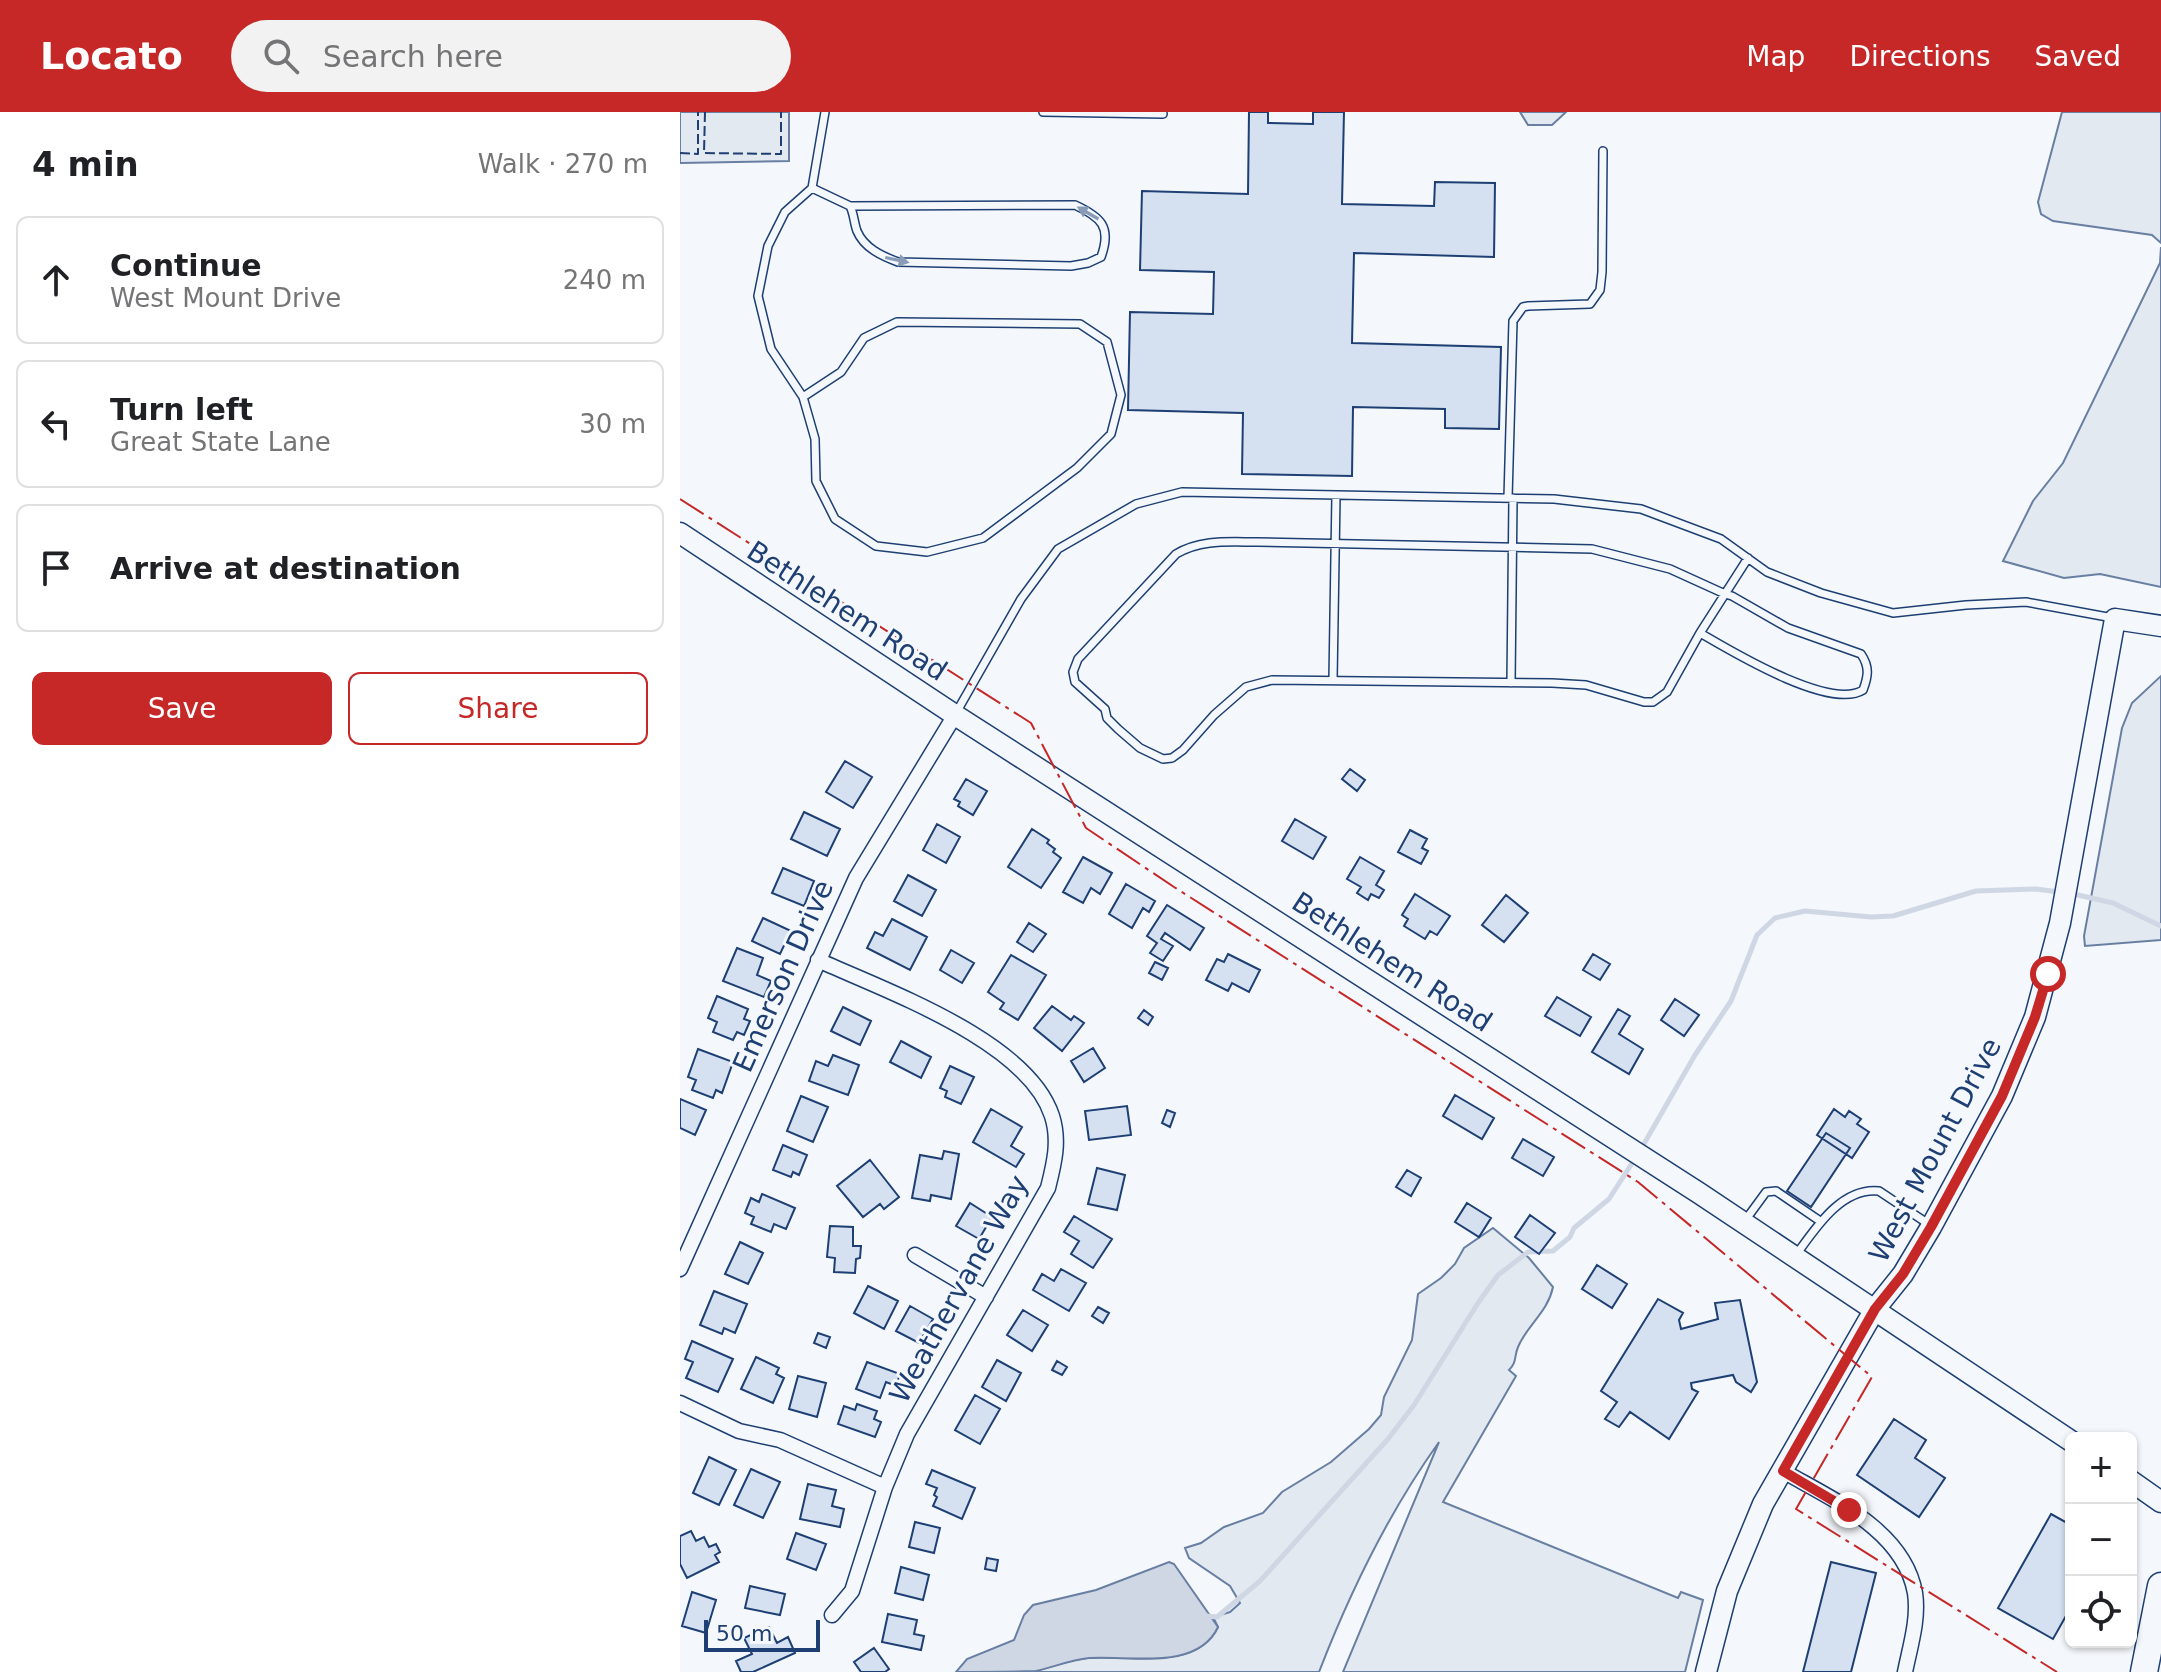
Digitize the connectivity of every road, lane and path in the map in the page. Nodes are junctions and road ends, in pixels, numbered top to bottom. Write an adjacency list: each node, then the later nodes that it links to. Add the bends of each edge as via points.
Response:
1 (825, 112): 5 (lane)
2 (1043, 112): 3 (lane)
3 (1163, 114)
4 (1603, 151): 9 (lane, via 1602,272 1596,299 1590,304 1523,307 1513,321)
5 (812, 188): 6 (lane); 7 (lane, via 785,212 768,246 758,296 771,349)
6 (850, 206): 6 (lane, one-way to 6, via 865,243 898,262 1071,266 1101,257 1105,247 1098,217 1075,205)
7 (803, 397): 7 (lane, via 815,439 816,481 835,519 876,546 927,552 983,538 1077,468 1111,434 1121,395 1107,342 1080,324 897,322 864,338 841,372)
8 (1336, 495): 9 (lane); 11 (lane); 20 (lane, via 1182,492 1123,511 1058,549 1021,599)
9 (1510, 498): 12 (lane); 13 (lane, via 1641,509 1721,539)
10 (680, 533): 20 (main road, Bethlehem Road)
11 (1334, 543): 12 (lane); 18 (lane); 18 (lane, via 1188,547 1078,659 1073,672 1075,682 1118,729 1163,759 1183,750 1246,687 1272,680)
12 (1512, 546): 14 (lane, via 1592,549 1670,569); 19 (lane)
13 (1748, 558): 14 (lane); 15 (lane, via 1767,572 1821,593 1893,613 2026,602)
14 (1725, 594): 17 (lane); 17 (lane, via 1788,628 1861,654 1868,671 1863,690 1846,697 1774,674)
15 (2115, 619): 16 (main road); 24 (main road, West Mount Drive, via 2076,841 2035,1017 2002,1096)
16 (2161, 626)
17 (1700, 633): 19 (lane, via 1667,692 1653,702 1586,685)
18 (1333, 680): 19 (lane)
19 (1511, 683)
20 (955, 715): 21 (street, Emerson Drive, via 856,878); 23 (main road, Bethlehem Road)
21 (818, 960): 27 (street, Emerson Drive); 28 (street, Weathervane Way, via 994,1047 1031,1078 1044,1097 1056,1138 1048,1188)
22 (1820, 1221): 23 (lane, via 1771,1190); 24 (lane, via 1855,1194 1869,1190 1879,1191); 26 (lane)
23 (1744, 1222): 26 (main road, Bethlehem Road)
24 (1931, 1227): 29 (main road, West Mount Drive)
25 (915, 1255): 28 (street)
26 (1795, 1256): 29 (main road, Bethlehem Road)
27 (680, 1269)
28 (986, 1297): 34 (street, Weathervane Way, via 907,1434)
29 (1875, 1309): 31 (main road, Bethlehem Road); 32 (main road, West Mount Drive)
30 (680, 1403): 34 (street)
31 (2065, 1437)
32 (1783, 1471): 38 (main road, West Mount Drive, via 1763,1504 1727,1591); 39 (street, via 1872,1527 1907,1568 1915,1592 1915,1618)
33 (2137, 1486): 35 (main road)
34 (885, 1487): 37 (street, Weathervane Way, via 852,1591)
35 (2161, 1502)
36 (2161, 1586): 40 (highway)
37 (832, 1615)
38 (1706, 1672)
39 (1905, 1672)
40 (2144, 1672)

